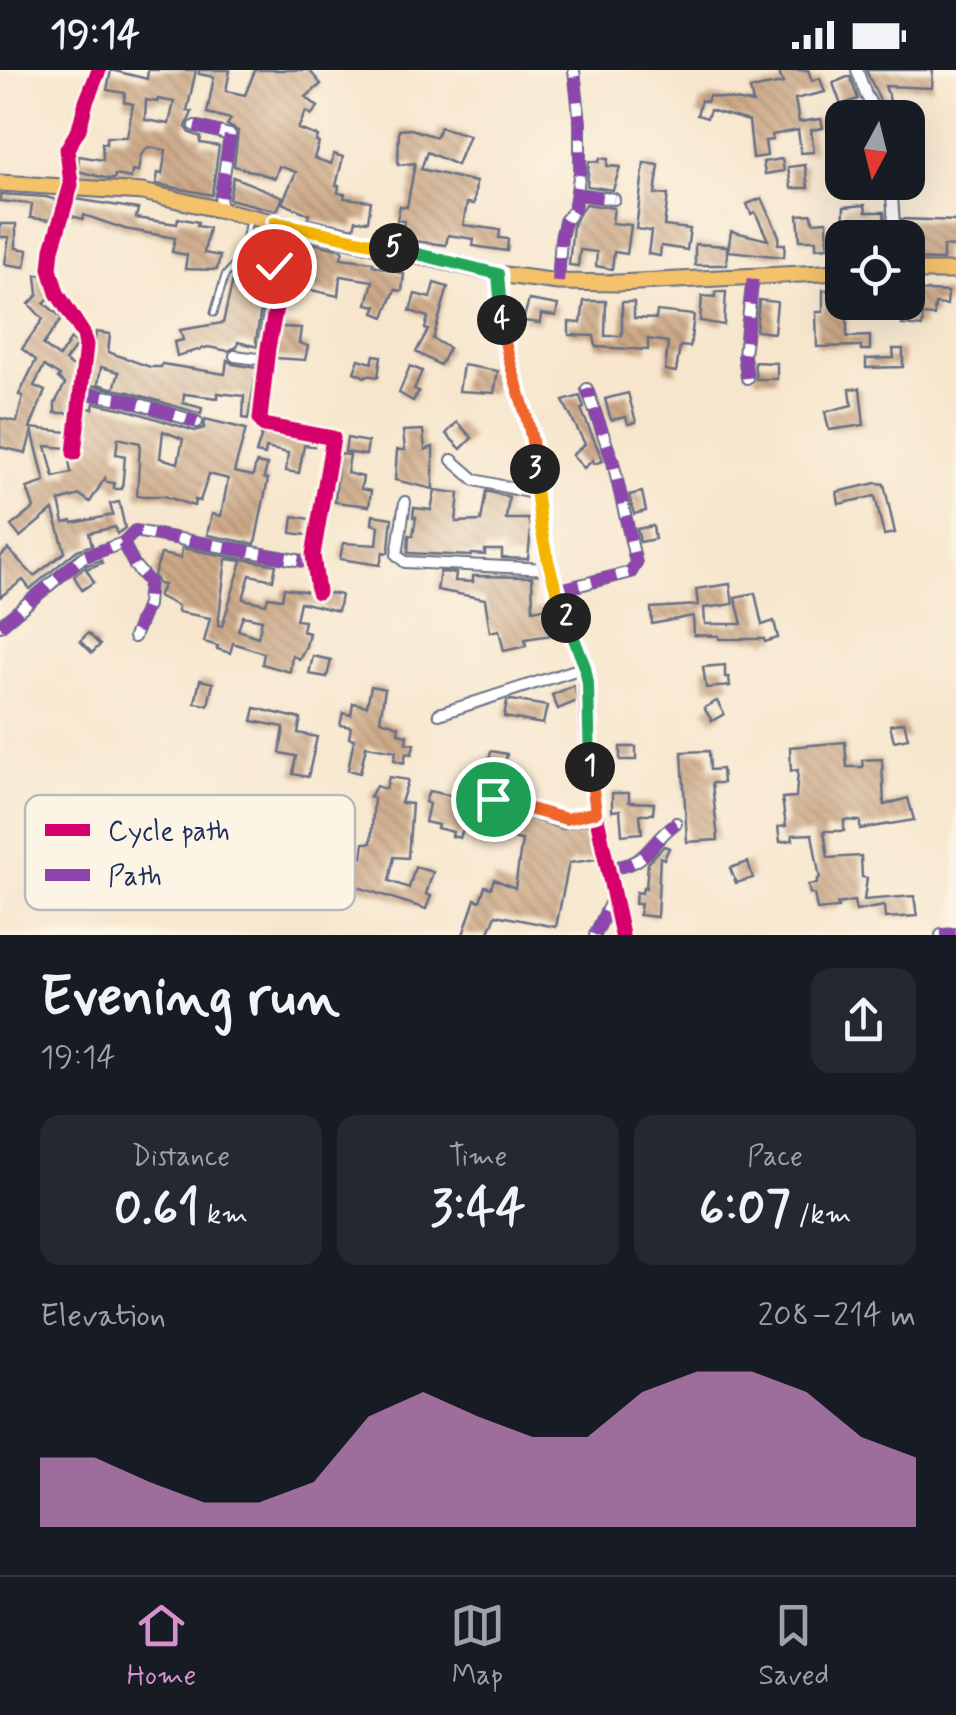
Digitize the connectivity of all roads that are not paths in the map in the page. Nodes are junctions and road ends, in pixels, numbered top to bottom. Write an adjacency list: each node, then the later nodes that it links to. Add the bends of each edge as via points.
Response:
1 (99, 70): 7 (street, via 67,149)
2 (574, 70): 8 (street)
3 (856, 70): 4 (street)
4 (869, 100)
5 (195, 126): 10 (street, via 230,135)
6 (0, 183): 7 (main road)
7 (70, 185): 10 (main road); 27 (street, via 50,269 84,335 86,370)
8 (577, 194): 9 (street); 20 (street, via 564,221)
9 (614, 199)
10 (219, 208): 11 (main road)
11 (250, 215): 12 (main road); 13 (lane)
12 (284, 223): 14 (lane); 18 (main road); 24 (street)
13 (245, 246): 14 (lane); 21 (lane)
14 (273, 252): 22 (lane)
15 (925, 271): 16 (main road)
16 (956, 271)
17 (825, 273): 19 (main road)
18 (503, 275): 20 (main road); 31 (street, via 504,344 531,432)
19 (753, 276): 20 (main road); 25 (street)
20 (558, 282)
21 (214, 313)
22 (262, 342)
23 (235, 356): 24 (street)
24 (266, 360): 34 (street, via 261,422 333,438)
25 (747, 378)
26 (588, 389): 36 (street, via 636,563 611,579)
27 (79, 392): 28 (street); 29 (street)
28 (196, 422)
29 (74, 453)
30 (452, 460): 31 (street, via 486,484)
31 (537, 494): 35 (street)
32 (404, 502): 35 (street, via 397,555 405,562)
33 (123, 543): 34 (street, via 135,531 146,532); 38 (street, via 83,557); 39 (street, via 149,582)
34 (314, 563): 37 (street)
35 (548, 568): 36 (street)
36 (556, 591): 40 (street)
37 (318, 592)
38 (0, 626)
39 (134, 637)
40 (585, 667): 41 (street); 43 (street)
41 (439, 714)
42 (493, 799): 43 (street, via 566,819)
43 (596, 812): 45 (street)
44 (676, 823): 45 (street, via 640,860)
45 (608, 868): 46 (street)
46 (614, 894): 48 (street); 49 (street)
47 (956, 934): 50 (street)
48 (595, 935)
49 (622, 935)
50 (941, 935)

